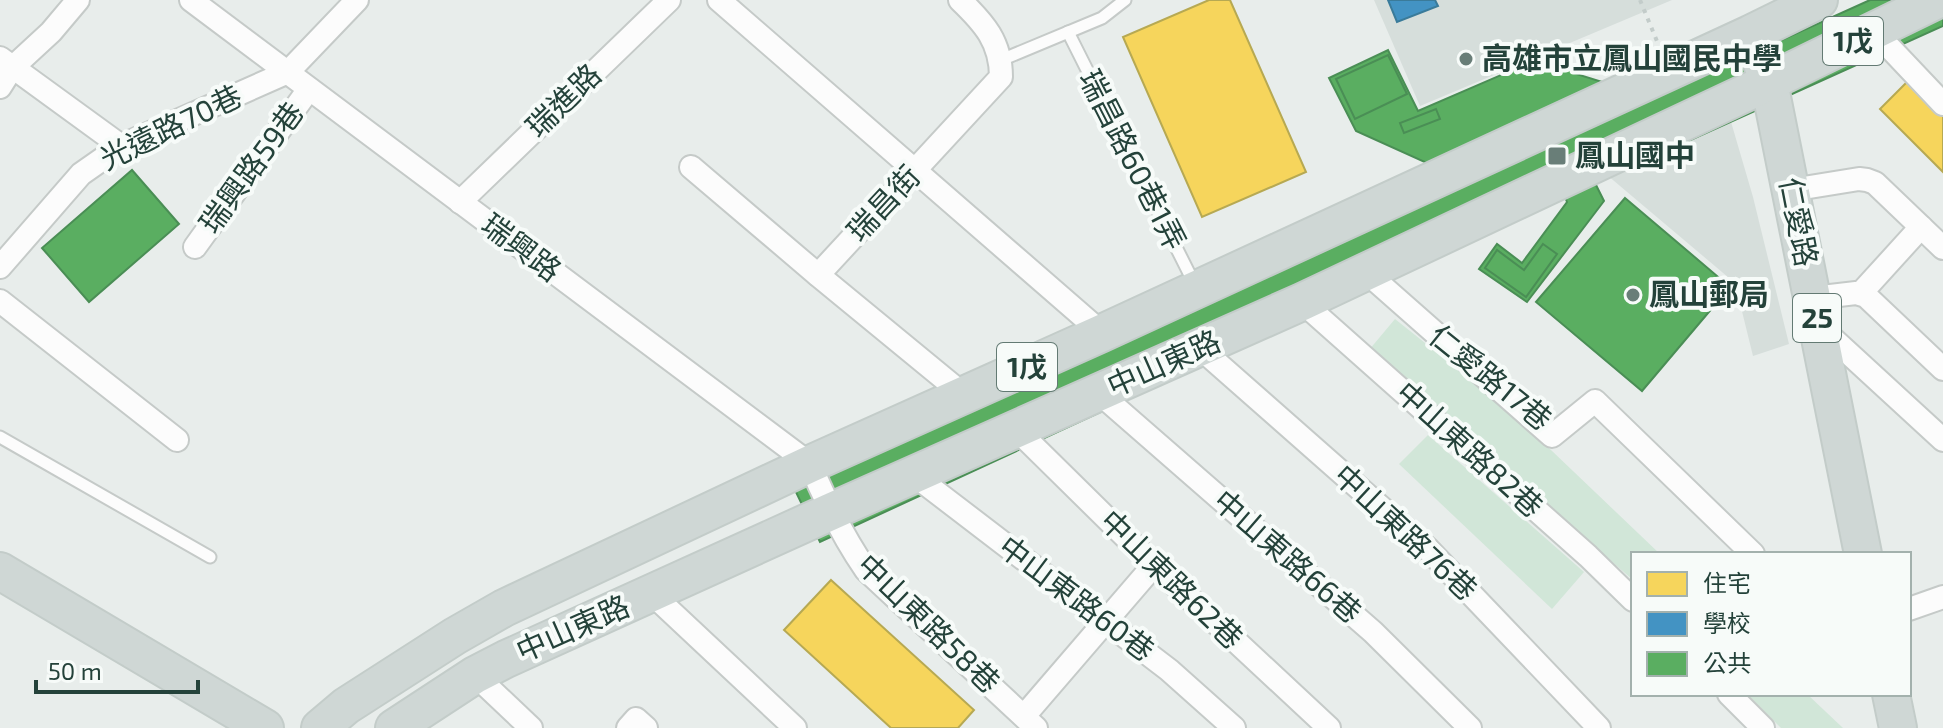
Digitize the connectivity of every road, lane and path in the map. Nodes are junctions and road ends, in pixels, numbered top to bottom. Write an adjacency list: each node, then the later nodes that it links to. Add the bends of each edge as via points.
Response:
1 (78, 0): 15 (street, via 51,32)
2 (191, 0): 17 (street, 瑞興路)
3 (357, 0): 17 (street)
4 (669, 0): 26 (street, 瑞進路)
5 (719, 0): 24 (street)
6 (960, 0): 14 (street, via 983,22)
7 (1125, 0): 12 (lane, via 1102,18)
8 (1640, 0): 16 (path)
9 (1819, 0): 13 (main road, 中山東路 / 1戊)
10 (1937, 0): 11 (main road, 中山東路 / 1戊)
11 (1873, 30): 18 (main road, 中山東路 / 1戊); 21 (street)
12 (1068, 32): 14 (lane); 33 (lane, 瑞昌路60巷1弄)
13 (1750, 34): 16 (main road, 中山東路 / 1戊); 18 (main road, 仁愛路 / 25)
14 (1001, 60): 24 (street, 瑞昌街, via 1001,77)
15 (6, 63): 19 (street); 22 (street)
16 (1670, 70): 33 (main road, 中山東路 / 1戊)
17 (288, 72): 20 (street, 瑞興路); 22 (street, 光遠路70巷)
18 (1769, 82): 25 (main road, 仁愛路 / 25); 31 (main road, 中山東路 / 1戊)
19 (0, 87)
20 (309, 89): 26 (street, 瑞興路); 28 (street, 瑞興路59巷)
21 (1943, 104)
22 (121, 146): 30 (street, 光遠路70巷, via 81,174)
23 (691, 167): 32 (street)
24 (915, 170): 32 (street, 瑞昌街); 38 (street)
25 (1791, 190): 27 (street, via 1867,180); 37 (main road, 仁愛路 / 25)
26 (460, 202): 47 (street, 瑞興路)
27 (1921, 227): 29 (street); 34 (street)
28 (195, 247)
29 (1943, 248)
30 (0, 267)
31 (1366, 272): 36 (main road, 中山東路 / 1戊); 50 (street, 仁愛路17巷, via 1552,436 1595,401)
32 (818, 275): 42 (street)
33 (1197, 288): 38 (main road, 中山東路 / 1戊)
34 (1861, 293): 37 (street); 40 (street)
35 (0, 301): 45 (street)
36 (1302, 302): 39 (main road, 中山東路 / 1戊); 57 (street, 中山東路82巷)
37 (1816, 312): 46 (street); 51 (main road, 仁愛路 / 25)
38 (1102, 333): 42 (main road, 中山東路 / 1戊)
39 (1200, 348): 41 (main road, 中山東路 / 1戊); 74 (street, 中山東路76巷, via 1427,548)
40 (1943, 369)
41 (1099, 393): 43 (main road, 中山東路 / 1戊); 73 (street, 中山東路66巷, via 1373,632)
42 (964, 395): 47 (main road, 中山東路 / 1戊)
43 (1016, 429): 48 (main road, 中山東路 / 1戊); 53 (street, 中山東路62巷)
44 (0, 437): 52 (lane)
45 (177, 440)
46 (1943, 440)
47 (810, 464): 49 (street); 65 (main road, 中山東路 / 1戊, via 504,608 346,706)
48 (914, 475): 49 (main road, 中山東路 / 1戊); 59 (street, 中山東路60巷)
49 (830, 512): 55 (main road, 中山東路 / 1戊); 63 (street, 中山東路58巷, via 866,570)
50 (1751, 552)
51 (1863, 552)
52 (210, 557)
53 (1154, 565): 59 (street); 72 (street, 中山東路62巷)
54 (0, 571): 64 (main road)
55 (651, 593): 60 (main road, 中山東路 / 1戊); 70 (street)
56 (1943, 597): 58 (street)
57 (1631, 598)
58 (1911, 608)
59 (1106, 622): 63 (street); 71 (street, 中山東路60巷)
60 (475, 675): 66 (main road, 中山東路 / 1戊); 67 (street)
61 (1731, 696): 75 (street)
62 (1891, 696): 76 (main road)
63 (1030, 722)
64 (265, 728)
65 (320, 728)
66 (394, 728)
67 (531, 728)
68 (628, 728): 69 (street, via 636,719)
69 (646, 728)
70 (795, 728)
71 (1234, 728)
72 (1329, 728)
73 (1470, 728)
74 (1599, 728)
75 (1763, 728)
76 (1898, 728)

